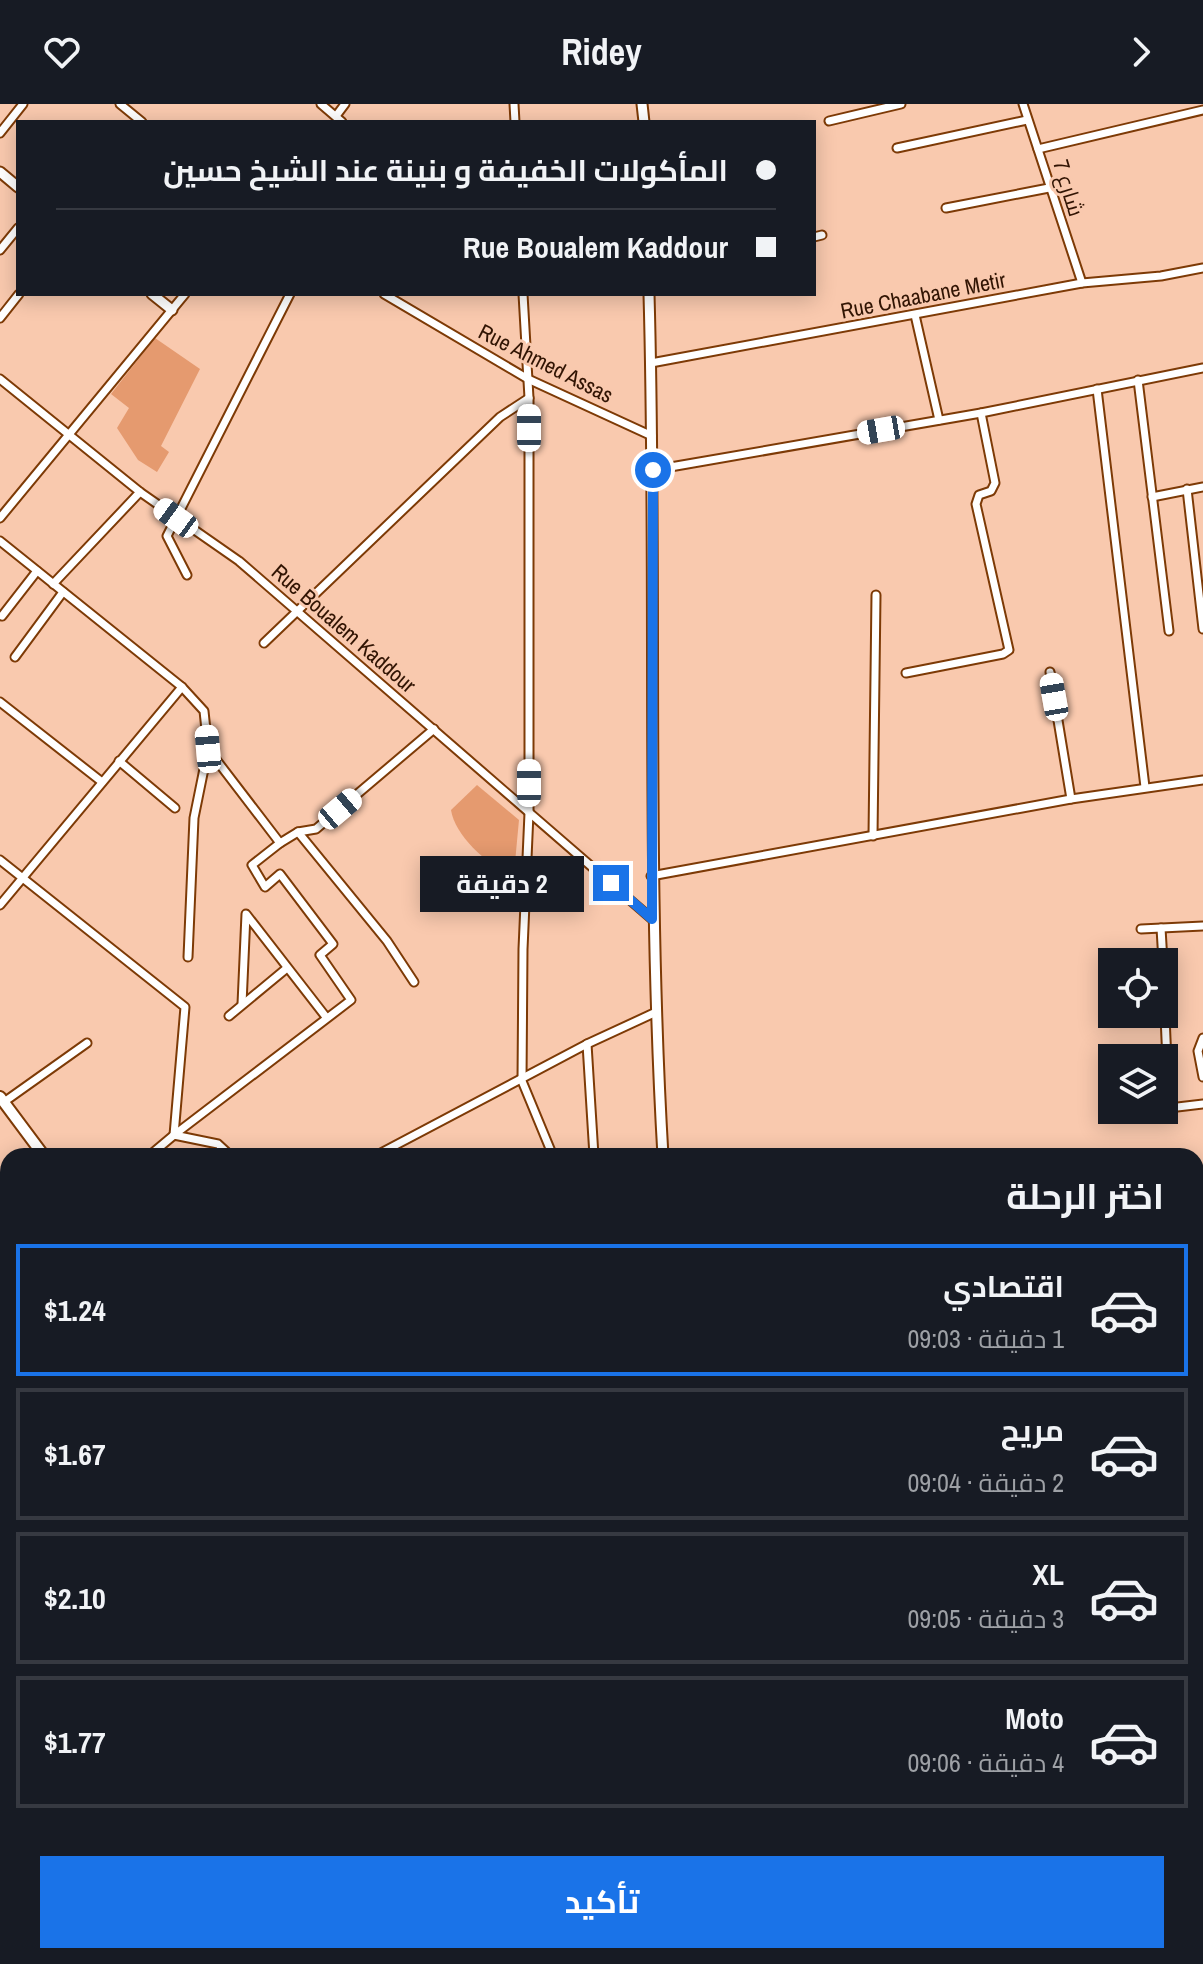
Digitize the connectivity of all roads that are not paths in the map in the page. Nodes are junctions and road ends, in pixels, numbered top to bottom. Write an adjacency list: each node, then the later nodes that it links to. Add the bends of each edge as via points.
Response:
1 (23, 104): 12 (street)
2 (120, 104): 9 (street)
3 (321, 104): 8 (street)
4 (345, 104): 8 (street)
5 (901, 104): 11 (street)
6 (1023, 104): 10 (street, شارع 7)
7 (1203, 110): 14 (street)
8 (339, 119)
9 (140, 120)
10 (1027, 120): 13 (street); 14 (street, شارع 7)
11 (829, 121)
12 (0, 133)
13 (897, 148)
14 (1038, 149): 17 (street, شارع 7)
15 (0, 172): 16 (street)
16 (16, 185)
17 (1049, 188): 18 (street); 22 (street, شارع 7)
18 (946, 208)
19 (16, 230): 20 (street)
20 (0, 250)
21 (1203, 268): 22 (street, Rue Chaabane Metir)
22 (1082, 283): 31 (street, Rue Chaabane Metir)
23 (17, 296): 32 (street)
24 (154, 296): 30 (street)
25 (183, 296): 30 (street)
26 (289, 296): 50 (street)
27 (387, 296): 36 (street, Rue Ahmed Assas)
28 (523, 296): 36 (street)
29 (649, 296): 33 (street)
30 (172, 310): 42 (street)
31 (915, 315): 33 (street, Rue Chaabane Metir); 41 (street)
32 (0, 318)
33 (651, 363): 43 (street)
34 (1203, 368): 37 (street)
35 (0, 379): 42 (street, Rue Boualem Kaddour)
36 (528, 379): 39 (street); 43 (street, Rue Ahmed Assas)
37 (1138, 380): 38 (street); 48 (street)
38 (1097, 389): 40 (street); 75 (street)
39 (529, 398): 59 (street, via 500,417); 78 (street)
40 (981, 413): 41 (street); 67 (street, via 995,483 976,504 1009,650)
41 (939, 420): 44 (street)
42 (69, 433): 47 (street, Rue Boualem Kaddour); 49 (street)
43 (652, 436): 44 (street)
44 (653, 470): 83 (street)
45 (1203, 487): 46 (street)
46 (1187, 489): 48 (street); 52 (street)
47 (140, 492): 50 (street, Rue Boualem Kaddour); 56 (street)
48 (1152, 497): 63 (street)
49 (0, 518)
50 (176, 518): 55 (street, via 167,536); 59 (street, Rue Boualem Kaddour, via 239,561)
51 (1203, 534): 52 (street)
52 (1193, 535): 60 (street)
53 (0, 541): 54 (street)
54 (37, 571): 56 (street); 61 (street)
55 (187, 575)
56 (53, 584): 57 (street)
57 (63, 592): 65 (street); 68 (street)
58 (876, 595): 80 (street)
59 (297, 613): 64 (street); 70 (street, Rue Boualem Kaddour)
60 (1202, 615): 62 (street)
61 (2, 616)
62 (1203, 629)
63 (1169, 631)
64 (264, 643)
65 (15, 657)
66 (1050, 672): 76 (street)
67 (906, 673)
68 (182, 687): 71 (street, via 204,711); 72 (street)
69 (0, 702): 74 (street)
70 (434, 729): 78 (street, Rue Boualem Kaddour); 79 (street, via 316,829)
71 (208, 749): 81 (street); 91 (street, via 194,818)
72 (119, 761): 74 (street); 77 (street)
73 (1203, 780): 75 (street)
74 (102, 782): 84 (street)
75 (1145, 787): 76 (street)
76 (1071, 799): 80 (street)
77 (175, 808)
78 (529, 813): 86 (street, Rue Boualem Kaddour); 103 (street)
79 (298, 832): 81 (street); 93 (street)
80 (873, 836): 83 (street)
81 (280, 843): 97 (street, via 252,865 265,887 280,874 333,944 320,955 351,1000)
82 (0, 860): 84 (street)
83 (651, 876): 86 (street)
84 (21, 877): 85 (street); 106 (street, via 185,1007)
85 (0, 905)
86 (652, 919): 95 (street)
87 (1203, 926): 88 (street)
88 (1161, 928): 89 (street); 90 (street)
89 (1141, 929)
90 (1162, 948)
91 (188, 957)
92 (287, 968): 94 (street); 94 (street, via 246,914); 97 (street)
93 (414, 982)
94 (242, 1004): 96 (street)
95 (654, 1013): 101 (street); 113 (street)
96 (229, 1016)
97 (326, 1017): 106 (street)
98 (1166, 1028): 105 (street, via 1169,1108)
99 (1203, 1038): 102 (street, via 1198,1051)
100 (87, 1043): 104 (street)
101 (587, 1044): 103 (street); 112 (street)
102 (1203, 1077)
103 (522, 1081): 110 (street); 111 (street)
104 (2, 1099): 107 (main road)
105 (1203, 1104)
106 (174, 1135): 108 (street); 109 (street, via 205,1139)
107 (38, 1148)
108 (159, 1148)
109 (222, 1148)
110 (391, 1148)
111 (550, 1148)
112 (594, 1148)
113 (662, 1148)

